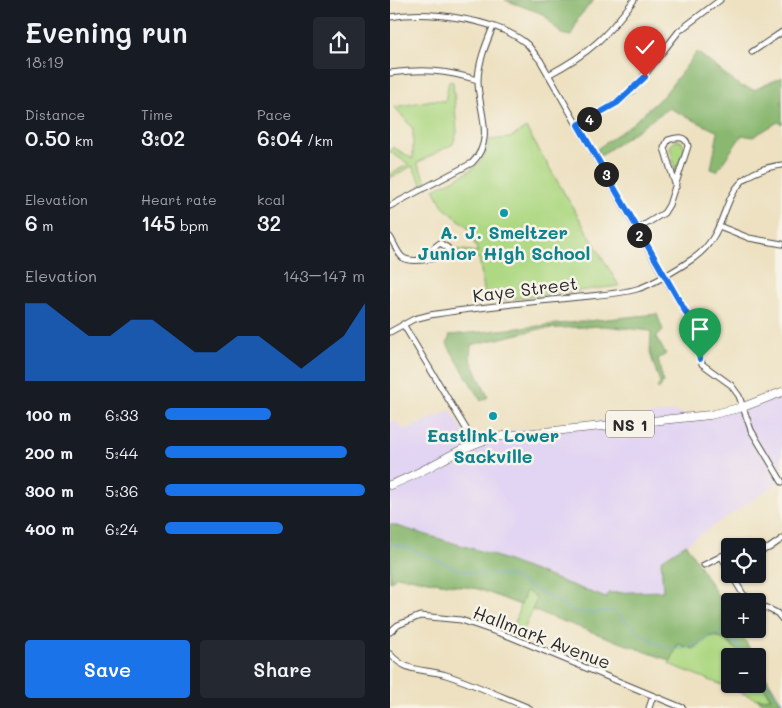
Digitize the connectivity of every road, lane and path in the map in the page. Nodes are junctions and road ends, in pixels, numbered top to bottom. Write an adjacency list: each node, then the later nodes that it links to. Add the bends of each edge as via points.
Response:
1 (634, 0): 8 (street, via 604,38)
2 (720, 0): 10 (street, via 679,31 632,91)
3 (390, 16): 4 (street, via 436,16)
4 (493, 28): 8 (street, via 528,46); 9 (street)
5 (782, 32): 6 (street)
6 (752, 52)
7 (390, 73): 9 (street, via 438,70)
8 (548, 75): 10 (street)
9 (478, 80): 13 (street, via 484,136 482,154 472,163)
10 (578, 125): 15 (street)
11 (782, 165): 14 (street, Kaye Street, via 752,172 739,183 731,194)
12 (676, 187): 12 (street, via 664,148 668,140 676,136 683,138 688,146); 15 (street, via 664,213)
13 (390, 206)
14 (719, 226): 17 (street, via 749,238); 19 (street, Kaye Street, via 696,256)
15 (636, 230): 19 (street)
16 (390, 237): 18 (street, via 401,256 409,261)
17 (782, 244)
18 (419, 259): 18 (street, via 440,243 448,248 448,252 440,256)
19 (663, 276): 20 (street, Kaye Street, via 635,290 444,312); 23 (street, via 692,323 702,364 736,390)
20 (403, 324): 21 (street, Kaye Street); 24 (street)
21 (390, 332)
22 (782, 392): 23 (main road, NS 1)
23 (743, 407): 24 (main road, NS 1, via 710,415 517,434); 25 (street, via 751,430)
24 (474, 442): 26 (main road, NS 1)
25 (782, 482)
26 (390, 486)
27 (782, 539): 28 (street)
28 (766, 549)
29 (721, 556): 30 (street)
30 (704, 564)
31 (766, 608): 32 (street)
32 (782, 619)
33 (390, 632): 35 (street, Hallmark Avenue, via 420,616 462,620)
34 (390, 654): 36 (street, via 410,669 444,674)
35 (653, 696): 37 (street); 38 (street, Hallmark Avenue)
36 (529, 708)
37 (649, 708)
38 (683, 708)

